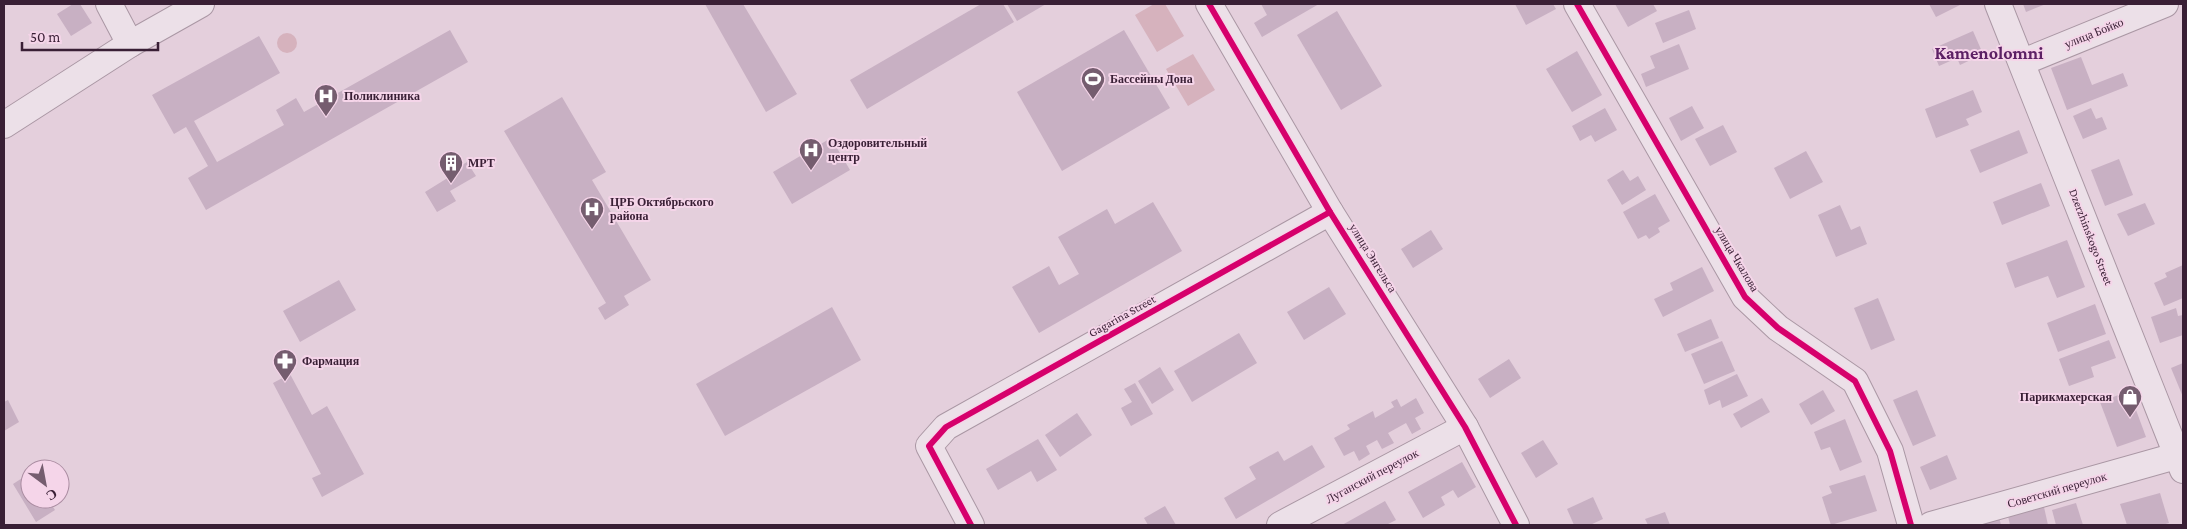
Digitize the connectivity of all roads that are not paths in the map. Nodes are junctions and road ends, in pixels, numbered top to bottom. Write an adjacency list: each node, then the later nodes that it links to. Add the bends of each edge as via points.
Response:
1 (108, 4): 7 (street)
2 (201, 4): 7 (street)
3 (1209, 4): 10 (street, улица Энгельса)
4 (1577, 4): 16 (street, улица Чкалова, via 1745,296 1778,328 1855,381 1890,451)
5 (1998, 4): 8 (street, Dzerzhinskogo Street)
6 (2165, 4): 8 (street, улица Бойко)
7 (130, 44): 9 (street)
8 (2023, 62): 12 (street, Dzerzhinskogo Street)
9 (4, 125)
10 (1330, 212): 11 (street, улица Энгельса); 13 (street, Gagarina Street, via 946,427 929,446)
11 (1464, 427): 14 (street, Луганский переулок); 15 (street, улица Энгельса)
12 (2181, 460): 17 (street, Советский переулок)
13 (971, 525)
14 (1280, 525)
15 (1516, 525)
16 (1911, 525)
17 (1931, 525)

